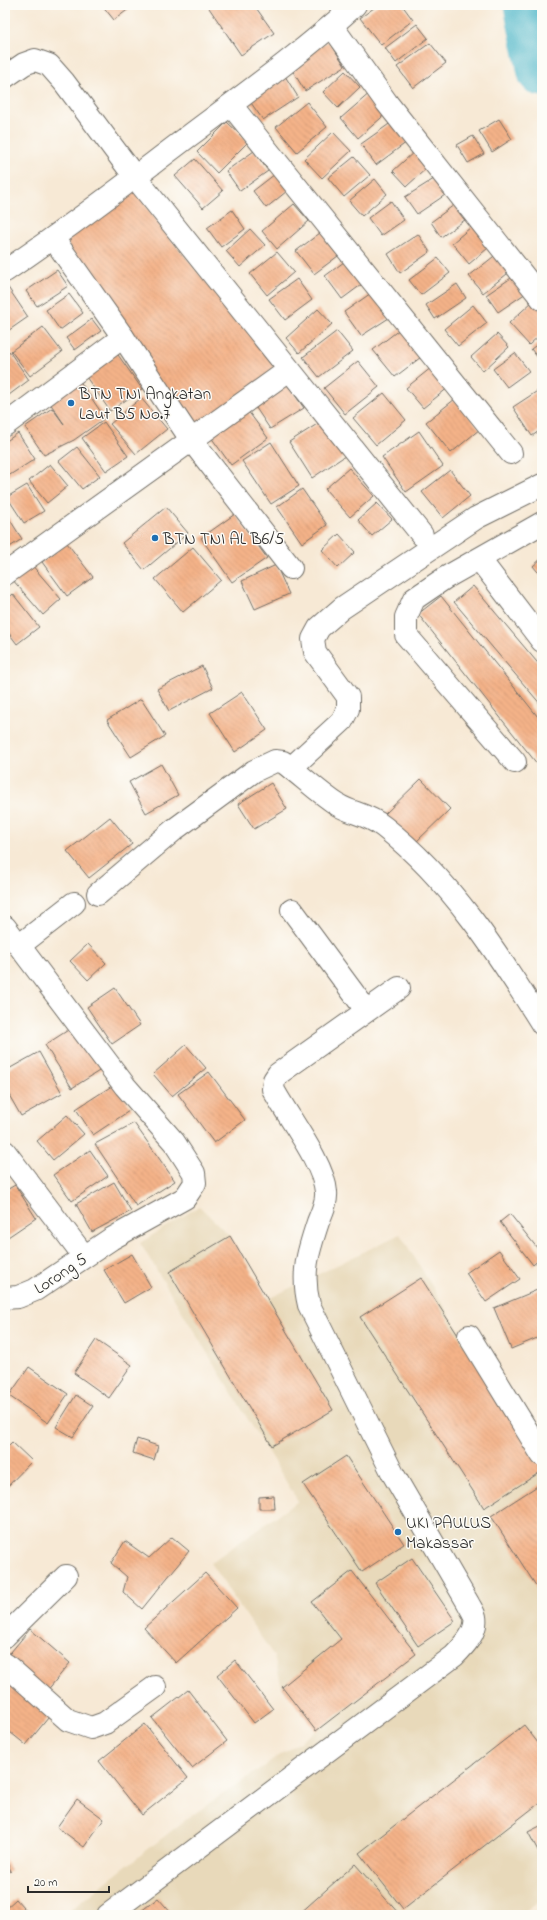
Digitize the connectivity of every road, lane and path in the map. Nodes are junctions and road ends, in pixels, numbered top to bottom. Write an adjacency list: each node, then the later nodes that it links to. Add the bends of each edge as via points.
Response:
1 (355, 5): 2 (street)
2 (332, 26): 4 (street); 8 (street, via 387,103)
3 (5, 77): 5 (street, via 35,60 48,65 64,82)
4 (231, 105): 5 (street); 13 (street)
5 (135, 177): 6 (street); 10 (street)
6 (53, 238): 7 (street); 9 (street)
7 (5, 271)
8 (542, 299)
9 (123, 337): 11 (street); 12 (street)
10 (289, 370): 12 (street); 16 (street)
11 (5, 425)
12 (192, 441): 18 (street); 19 (street)
13 (510, 453)
14 (542, 485): 22 (street, via 476,518 342,608 319,628 313,639 315,652 348,697 348,709 342,721)
15 (542, 524): 17 (street)
16 (422, 535)
17 (480, 560): 20 (street); 21 (street, via 445,578 414,599 406,617 406,635)
18 (291, 568)
19 (5, 574)
20 (542, 641)
21 (515, 762)
22 (291, 768): 23 (street, via 283,762 275,761 254,771 175,829); 30 (street, via 339,806 371,817 384,826 440,879 495,952)
23 (98, 894)
24 (74, 903): 27 (street)
25 (292, 910): 29 (street)
26 (5, 927): 27 (street, Lorong 5)
27 (20, 945): 32 (street, Lorong 5, via 125,1086 174,1142 194,1173 195,1183 185,1198)
28 (399, 988): 29 (street)
29 (366, 1010): 40 (street, via 278,1074 273,1084 273,1089 321,1174 326,1192 325,1203 306,1258 306,1296 313,1316 362,1416 414,1513 468,1603 475,1618 475,1625 467,1642 454,1656)
30 (542, 1024)
31 (5, 1152): 32 (street)
32 (84, 1256): 33 (street, Lorong 5, via 35,1290 18,1297)
33 (5, 1298)
34 (469, 1336): 35 (street)
35 (542, 1454)
36 (66, 1576): 37 (street)
37 (5, 1636)
38 (5, 1664): 39 (street, via 68,1720 90,1728 106,1723)
39 (155, 1687)
40 (108, 1915)

